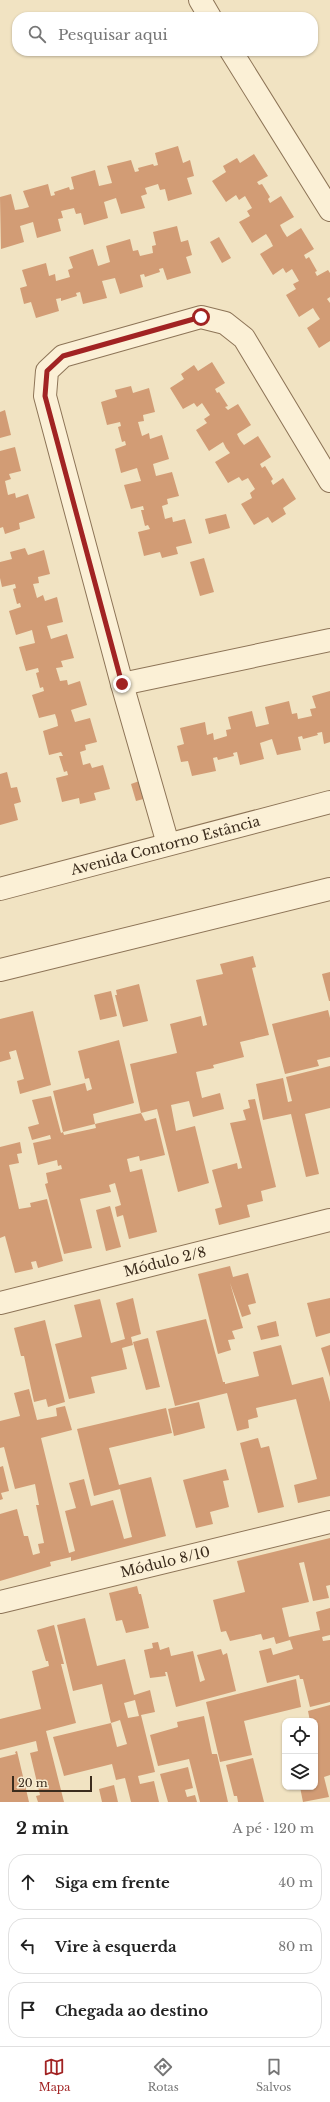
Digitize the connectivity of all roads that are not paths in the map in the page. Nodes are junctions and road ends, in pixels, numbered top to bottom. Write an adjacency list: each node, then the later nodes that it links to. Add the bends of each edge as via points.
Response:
1 (200, 0): 2 (street)
2 (207, 12)
3 (234, 56): 4 (street)
4 (330, 210)
5 (330, 481): 7 (street, via 244,338 225,324 201,317 63,356 47,371 45,396)
6 (330, 640): 7 (street)
7 (122, 684): 9 (street)
8 (330, 802): 9 (street, Avenida Contorno Estância)
9 (168, 844): 10 (street, Avenida Contorno Estância)
10 (0, 889)
11 (330, 889): 12 (street)
12 (0, 970)
13 (330, 1220): 14 (street, Módulo 2/8)
14 (0, 1303)
15 (330, 1522): 16 (street, Módulo 8/10)
16 (0, 1602)

